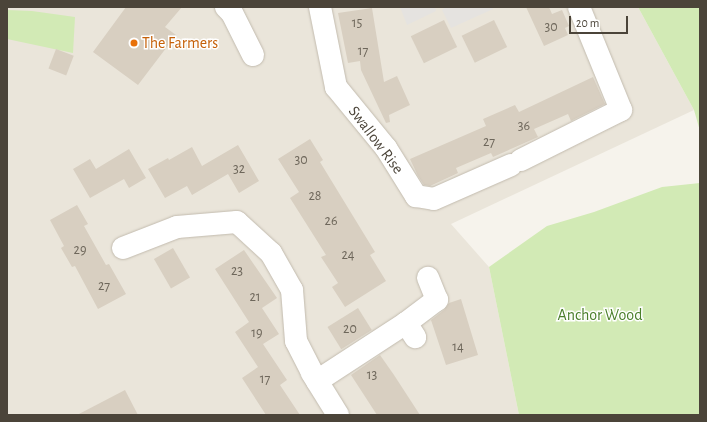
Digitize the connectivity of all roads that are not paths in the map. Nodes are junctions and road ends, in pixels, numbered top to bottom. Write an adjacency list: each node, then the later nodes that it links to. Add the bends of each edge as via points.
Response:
1 (226, 7): 4 (street, via 232,13)
2 (320, 7): 3 (street, Swallow Rise, via 336,87 386,148 416,196 434,199 516,163 621,110)
3 (579, 7)
4 (253, 55)
5 (123, 248): 7 (street, via 177,227 237,222 271,253 292,290 296,341)
6 (428, 278): 7 (street, via 436,300 411,330)
7 (317, 381): 8 (street)
8 (338, 415)

